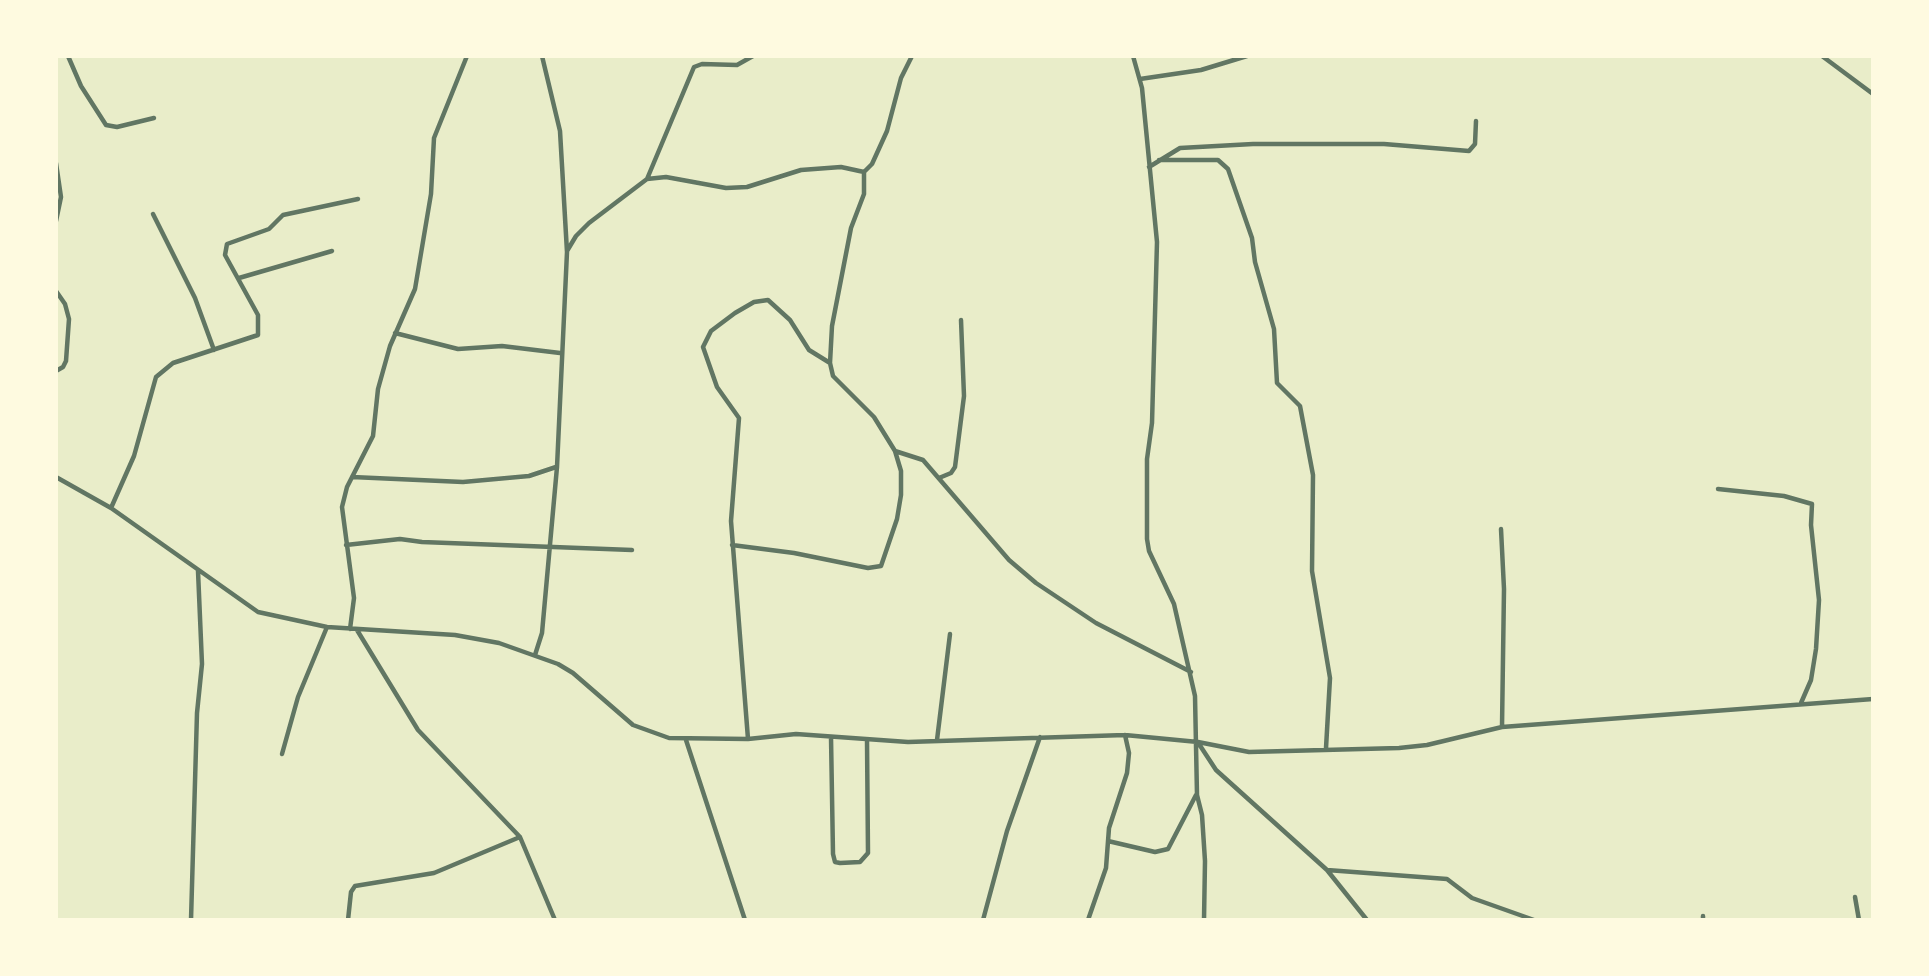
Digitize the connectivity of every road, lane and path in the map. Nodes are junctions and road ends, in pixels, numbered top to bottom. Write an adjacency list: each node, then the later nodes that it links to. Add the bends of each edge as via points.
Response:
1 (68, 56): 13 (street, via 106,125 117,127)
2 (467, 56): 28 (street, via 434,138 431,194 415,289)
3 (542, 56): 24 (street, via 560,131)
4 (753, 56): 19 (street, via 744,64 694,67)
5 (912, 56): 18 (street, via 887,131)
6 (1133, 56): 11 (street)
7 (1220, 56): 10 (street)
8 (1247, 56): 10 (street)
9 (1822, 56): 12 (street)
10 (1218, 66): 11 (street)
11 (1140, 79): 17 (street)
12 (1873, 94)
13 (154, 118)
14 (1476, 121): 15 (street, via 1475,144 1469,151 1384,144 1253,144 1180,148)
15 (1159, 160): 17 (street); 62 (street, via 1218,160 1228,169 1252,238 1274,329 1277,383 1300,406 1313,475 1312,571 1330,678)
16 (56, 163): 22 (street, via 61,197)
17 (1149, 167): 50 (street, via 1157,242 1147,539 1174,604)
18 (864, 172): 19 (street, via 841,167 801,170 747,187 726,188 666,177); 31 (street, via 864,194 851,228 832,326)
19 (647, 179): 24 (street, via 589,223)
20 (358, 200): 25 (street, via 283,215 262,232 231,240 225,255)
21 (153, 214): 29 (street, via 195,298)
22 (56, 221)
23 (332, 251): 25 (street)
24 (567, 252): 30 (street)
25 (239, 278): 29 (street, via 258,315 258,335)
26 (56, 290): 32 (street, via 69,319 65,361)
27 (961, 320): 37 (street, via 964,396 955,467)
28 (395, 332): 30 (street, via 458,349 502,346); 36 (street, via 378,389 373,436)
29 (214, 350): 39 (street, via 173,363 156,377 134,456)
30 (561, 353): 34 (street)
31 (830, 363): 33 (street, via 833,376 874,417); 42 (street, via 809,350 790,320 768,300 754,302 711,331 703,347 717,387 740,425)
32 (56, 371)
33 (895, 452): 37 (street, via 923,460); 42 (street, via 901,495 881,566 868,568)
34 (557, 467): 36 (street, via 529,476 463,482); 43 (street)
35 (56, 477): 39 (street)
36 (352, 477): 41 (street, via 342,507)
37 (939, 478): 50 (street, via 1001,552 1036,583 1096,623)
38 (1718, 488): 52 (street, via 1812,504 1817,637 1811,680)
39 (111, 508): 45 (street)
40 (1500, 529): 53 (street)
41 (346, 545): 43 (street, via 400,538); 47 (street, via 355,598)
42 (732, 545): 57 (street)
43 (549, 548): 44 (street); 49 (street, via 542,633)
44 (632, 550)
45 (198, 572): 46 (street, via 258,612); 69 (street, via 202,664)
46 (327, 627): 47 (street); 63 (street, via 295,705)
47 (353, 629): 49 (street, via 478,638); 65 (street, via 418,730)
48 (950, 634): 60 (street)
49 (535, 655): 58 (street, via 573,673 633,725)
50 (1191, 672): 61 (street)
51 (1873, 699): 52 (street)
52 (1801, 704): 53 (street)
53 (1502, 727): 62 (street, via 1399,748)
54 (1125, 735): 56 (street); 61 (street); 66 (street, via 1129,763)
55 (831, 737): 57 (street); 59 (street); 59 (street, via 833,854 840,863 860,862 868,853)
56 (1040, 737): 60 (street); 73 (street, via 1007,831)
57 (748, 739): 58 (street)
58 (686, 740): 72 (street)
59 (867, 740): 60 (street)
60 (937, 741)
61 (1198, 742): 62 (street, via 1249,752); 64 (street); 67 (street, via 1216,770)
62 (1326, 748)
63 (282, 754)
64 (1197, 795): 66 (street, via 1168,849 1155,852); 75 (street, via 1204,835)
65 (520, 837): 70 (street, via 434,873 355,887); 71 (street)
66 (1108, 841): 74 (street, via 1106,867)
67 (1327, 870): 76 (street); 77 (street, via 1447,879 1472,898)
68 (1855, 897): 78 (street)
69 (191, 920)
70 (348, 920)
71 (555, 920)
72 (745, 920)
73 (983, 920)
74 (1088, 920)
75 (1204, 920)
76 (1367, 920)
77 (1534, 920)
78 (1859, 920)

